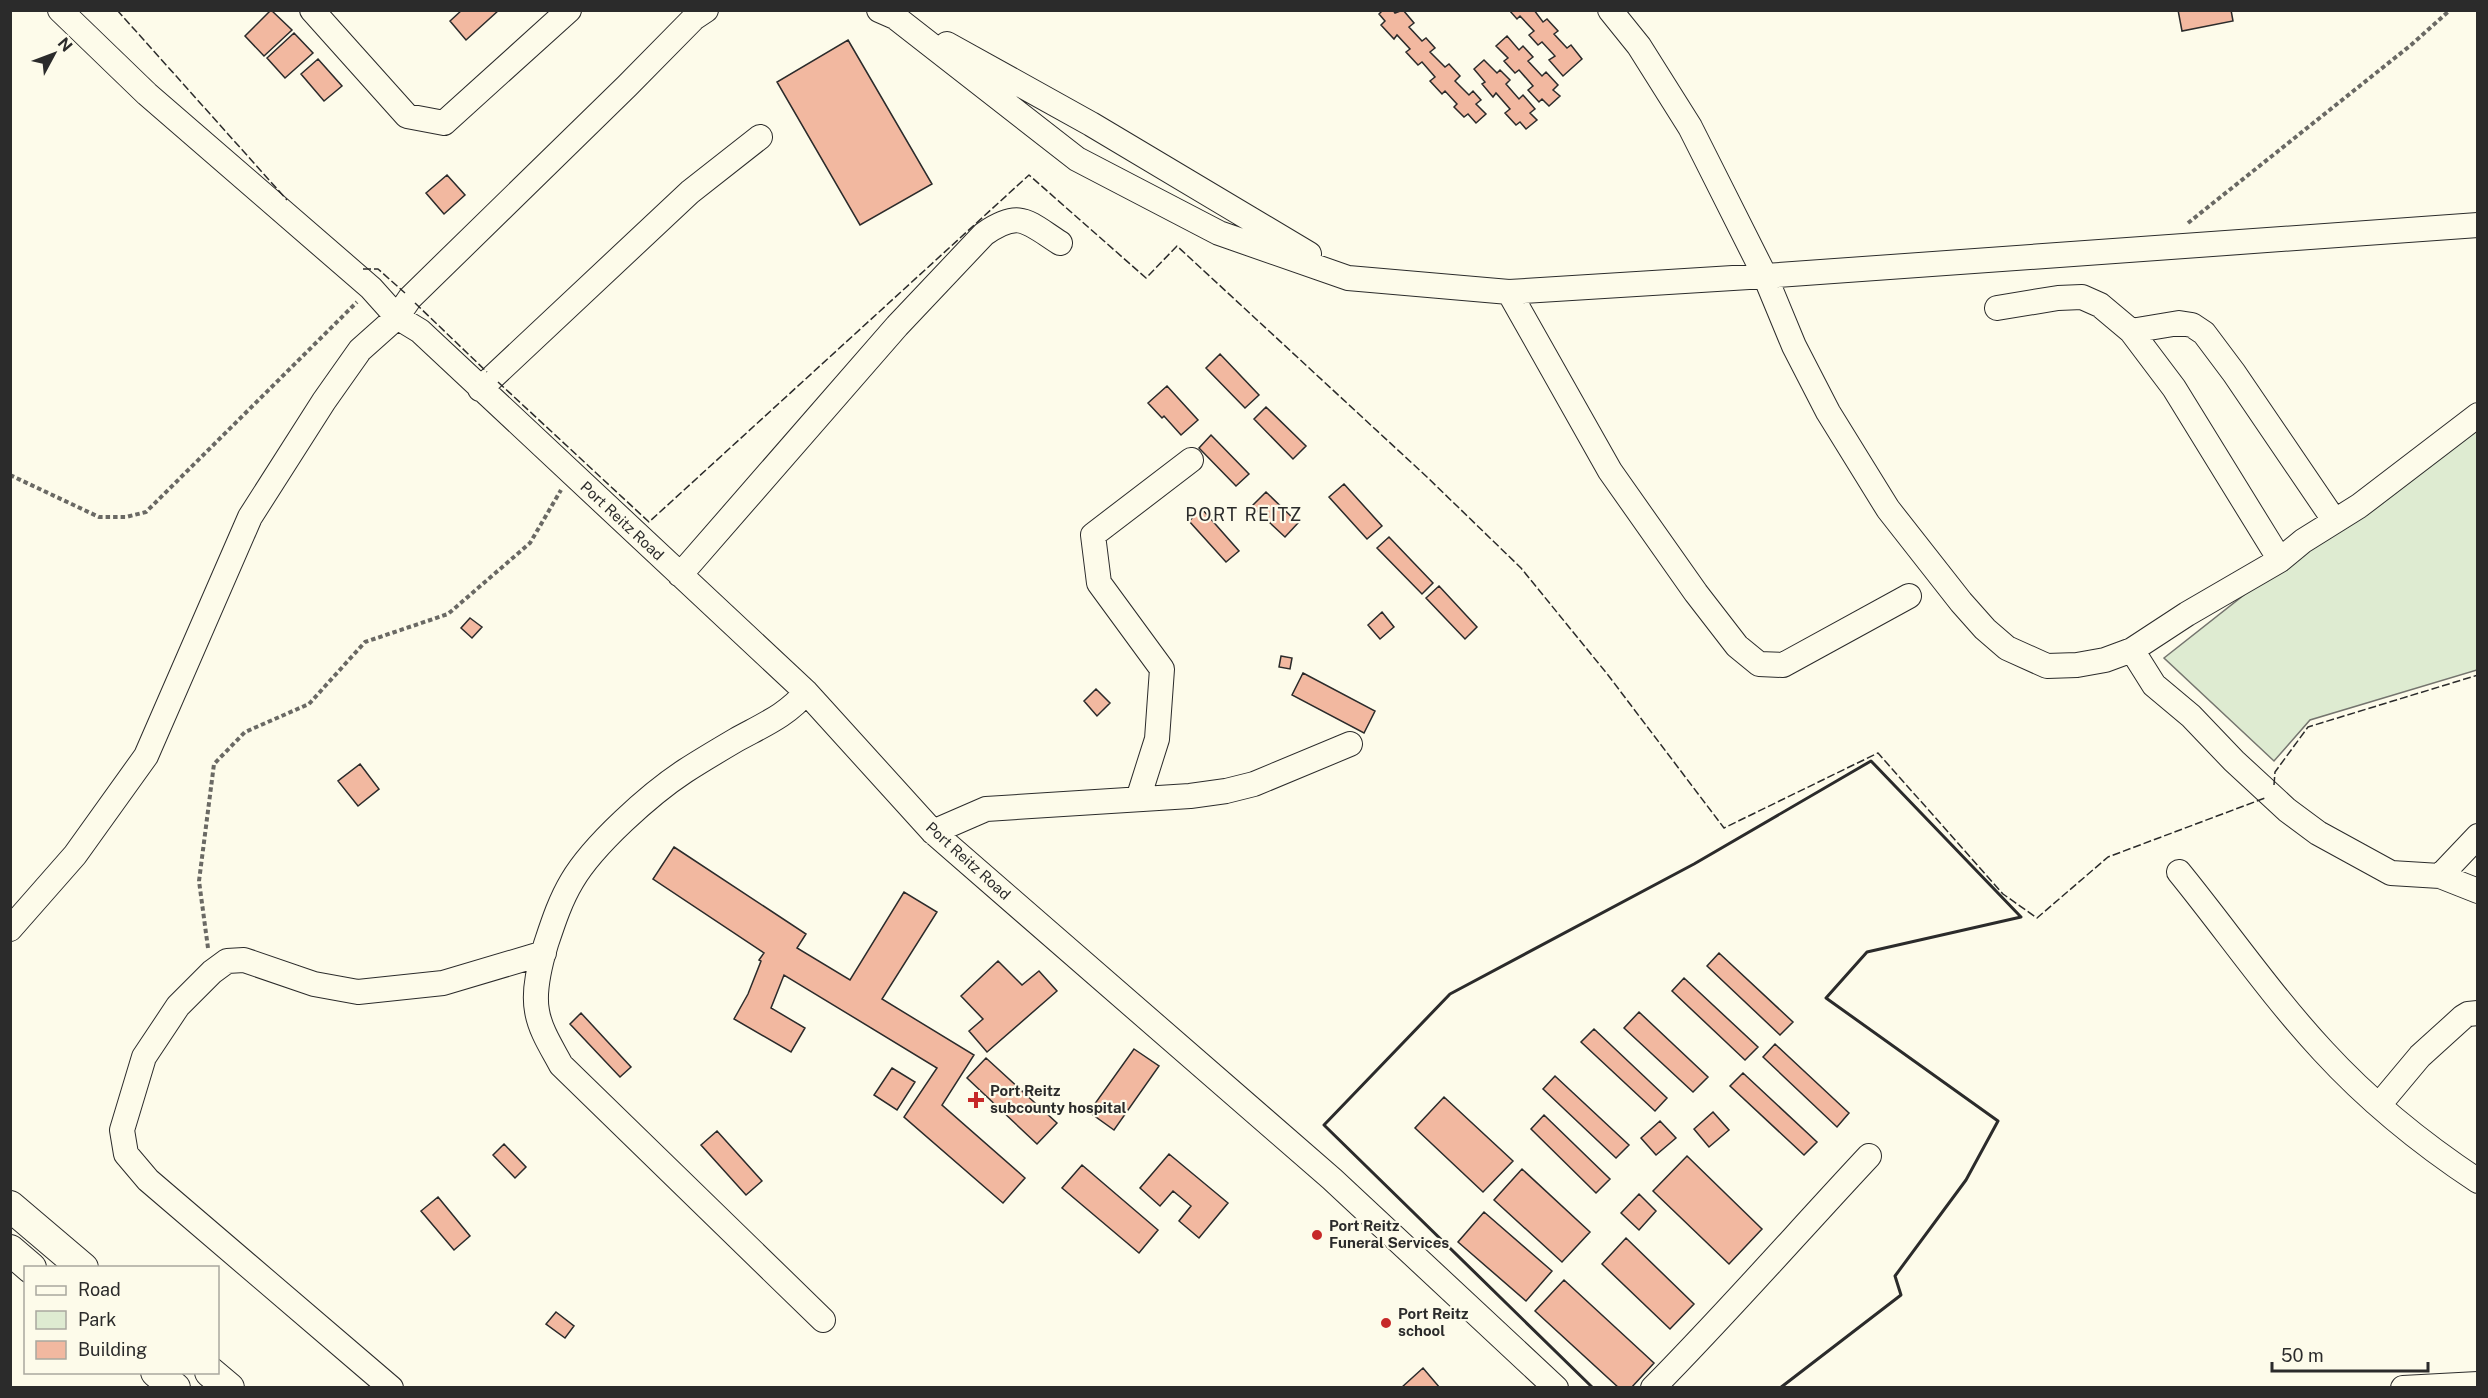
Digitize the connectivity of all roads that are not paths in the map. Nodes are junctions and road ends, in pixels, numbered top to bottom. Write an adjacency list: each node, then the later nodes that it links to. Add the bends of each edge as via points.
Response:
1 (60, 10): 14 (street, Port Reitz Road, via 147,94 371,288)
2 (312, 10): 3 (street, via 407,116 444,123)
3 (569, 10)
4 (1610, 10): 10 (street, via 1639,46 1690,127)
5 (696, 13): 14 (street, via 627,86 410,298)
6 (887, 14): 11 (street, via 985,63); 11 (street, via 1077,159 1219,233)
7 (760, 137): 16 (street, via 690,192)
8 (2478, 225): 10 (street)
9 (1060, 243): 21 (street, via 1015,219 984,234 897,326)
10 (1764, 276): 12 (street); 23 (street, via 1828,412 1888,509 1935,572 1985,629 2007,648 2047,666 2077,665)
11 (1348, 278): 12 (street)
12 (1509, 292): 22 (street, via 1610,471 1696,593 1737,646 1759,664 1784,665)
13 (1997, 308): 15 (street, via 2082,297 2100,305)
14 (397, 317): 16 (street, Port Reitz Road, via 420,331); 32 (street, via 360,350 250,517 146,756 75,855)
15 (2131, 331): 19 (street, via 2179,323 2204,333); 20 (street, via 2174,388)
16 (480, 389): 21 (street, Port Reitz Road)
17 (2478, 415): 19 (street, via 2359,506)
18 (1191, 460): 26 (street, via 1093,535 1099,583 1162,669 1157,739)
19 (2334, 520): 20 (street)
20 (2280, 560): 23 (street)
21 (680, 575): 24 (street, Port Reitz Road)
22 (1909, 596)
23 (2132, 651): 30 (street, via 2154,685 2287,810 2318,833 2391,873)
24 (806, 692): 27 (street, Port Reitz Road); 33 (street, via 780,715 654,794 602,843 571,883)
25 (1350, 744): 26 (street, via 1236,789)
26 (1138, 799): 27 (street, via 986,809)
27 (933, 832): 49 (street, Port Reitz Road, via 1332,1179)
28 (2478, 836): 30 (street)
29 (2179, 872): 35 (street, via 2322,1051)
30 (2440, 876): 31 (street)
31 (2478, 891)
32 (10, 929)
33 (544, 953): 42 (street, via 537,983 537,1010 561,1065); 48 (street, via 443,983 358,992 314,984 244,960 227,961 178,1006 144,1057 122,1130 126,1154 148,1180)
34 (2478, 1013): 35 (street, via 2463,1017 2432,1044)
35 (2379, 1105): 37 (street)
36 (1869, 1156): 50 (street)
37 (2478, 1181)
38 (10, 1206): 41 (main road)
39 (10, 1250): 40 (main road)
40 (29, 1266)
41 (81, 1266)
42 (823, 1320)
43 (158, 1374): 46 (main road)
44 (212, 1374): 47 (main road)
45 (2478, 1384): 51 (street)
46 (175, 1388)
47 (228, 1388)
48 (391, 1388)
49 (1556, 1388)
50 (1653, 1388)
51 (2403, 1388)

